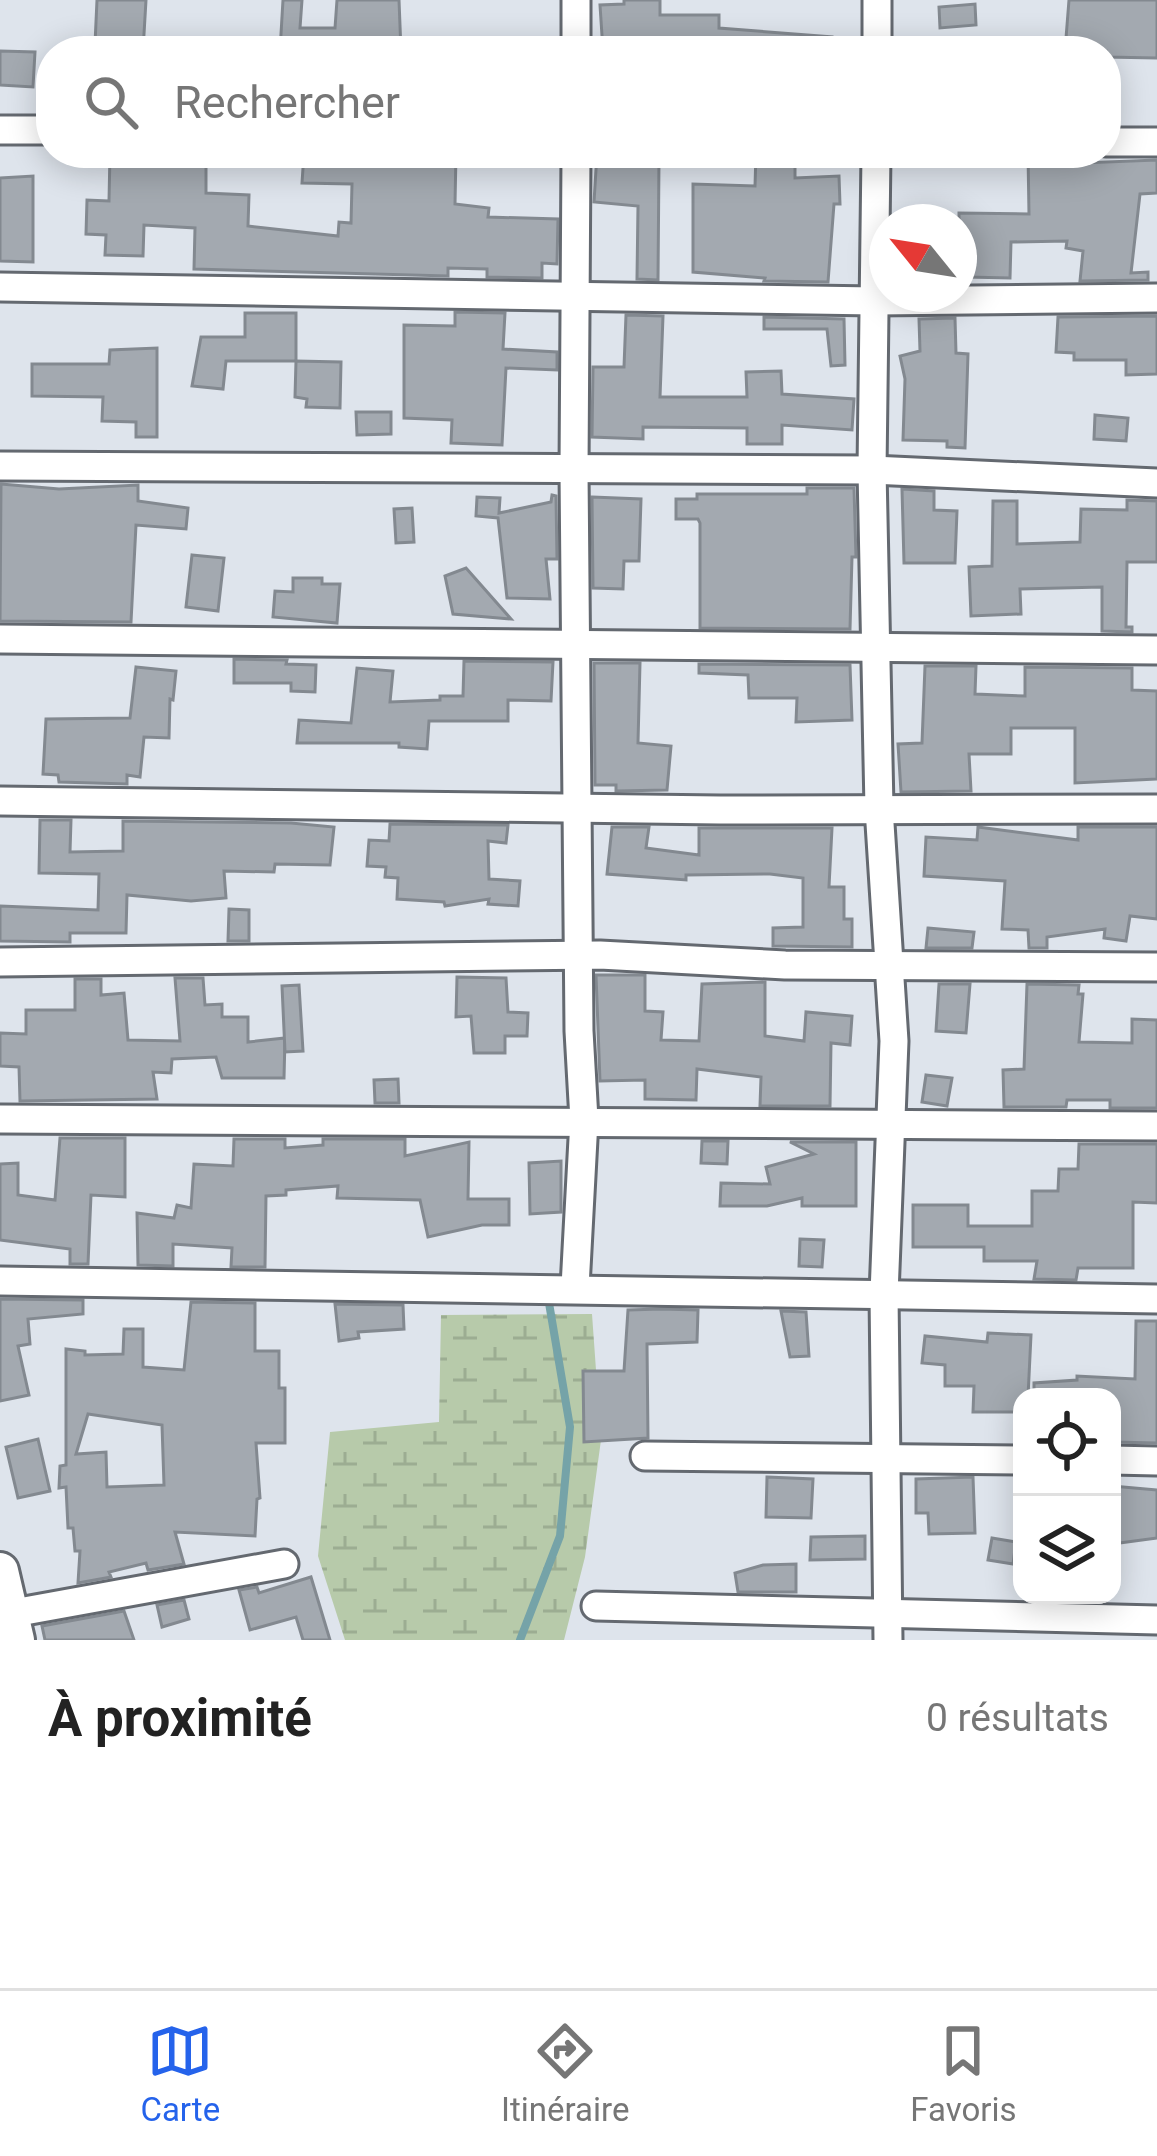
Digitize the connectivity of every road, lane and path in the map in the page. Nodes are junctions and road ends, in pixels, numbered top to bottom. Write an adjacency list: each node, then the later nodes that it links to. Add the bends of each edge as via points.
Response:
1 (576, 0): 3 (street)
2 (877, 0): 4 (street)
3 (576, 36)
4 (877, 36)
5 (0, 130): 6 (street)
6 (36, 130)
7 (1121, 142): 8 (street)
8 (1157, 142)
9 (576, 168): 13 (street)
10 (876, 168): 11 (street)
11 (876, 204)
12 (0, 287): 13 (street)
13 (577, 296): 16 (street); 20 (street)
14 (1157, 298): 15 (street)
15 (977, 300)
16 (869, 301)
17 (875, 312): 19 (street)
18 (0, 466): 20 (street)
19 (872, 470): 20 (street); 21 (street); 24 (street)
20 (574, 471): 23 (street)
21 (1157, 483)
22 (0, 639): 23 (street)
23 (578, 643): 24 (street); 27 (street)
24 (878, 648): 25 (street); 28 (street)
25 (1157, 650)
26 (0, 801): 27 (street)
27 (578, 807): 28 (street); 30 (street)
28 (879, 808): 29 (street); 32 (street)
29 (1157, 809)
30 (579, 956): 31 (street); 32 (street); 35 (street)
31 (0, 962)
32 (889, 963): 33 (street); 36 (street)
33 (1157, 967)
34 (0, 1119): 35 (street)
35 (584, 1120): 36 (street); 39 (street)
36 (889, 1124): 37 (street); 40 (street)
37 (1157, 1126)
38 (0, 1281): 39 (street)
39 (575, 1287): 40 (street)
40 (884, 1294): 41 (street); 43 (street)
41 (1157, 1299)
42 (645, 1456): 43 (street)
43 (884, 1460): 44 (street); 52 (street)
44 (1013, 1460)
45 (1121, 1460): 46 (street)
46 (1157, 1461)
47 (284, 1564): 51 (street)
48 (0, 1571): 51 (street)
49 (596, 1606): 52 (street)
50 (1157, 1620): 52 (street)
51 (12, 1627)
52 (888, 1627)

